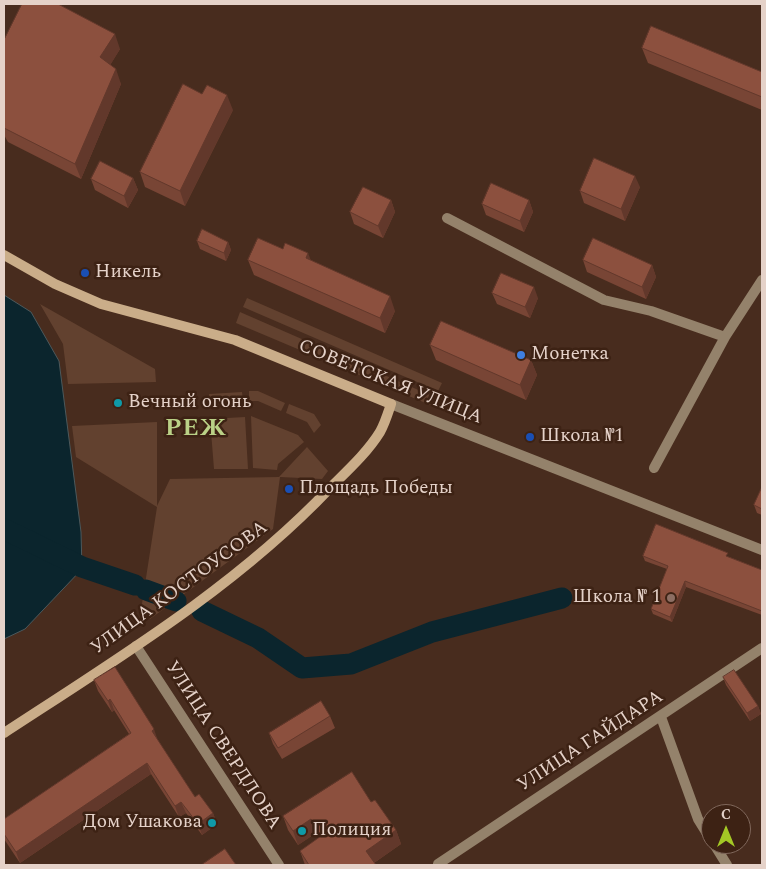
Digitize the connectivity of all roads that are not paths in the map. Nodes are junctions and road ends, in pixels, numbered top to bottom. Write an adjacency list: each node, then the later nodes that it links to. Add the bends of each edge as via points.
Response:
1 (447, 218): 4 (street, via 604,300 651,311)
2 (4, 255): 5 (main road, СОВЕТСКАЯ УЛИЦА, via 55,284 101,304 235,340)
3 (762, 280): 4 (street)
4 (725, 337): 6 (street)
5 (391, 404): 7 (street, СОВЕТСКАЯ УЛИЦА); 8 (main road, УЛИЦА КОСТОУСОВА, via 371,444 310,510 259,558)
6 (654, 468)
7 (762, 550)
8 (136, 646): 11 (main road, УЛИЦА КОСТОУСОВА); 15 (street, УЛИЦА СВЕРДЛОВА)
9 (762, 648): 10 (street, УЛИЦА ГАЙДАРА)
10 (661, 717): 12 (street); 14 (street, УЛИЦА ГАЙДАРА)
11 (4, 733)
12 (701, 824)
13 (720, 854): 16 (street)
14 (438, 864)
15 (279, 865)
16 (727, 865)

